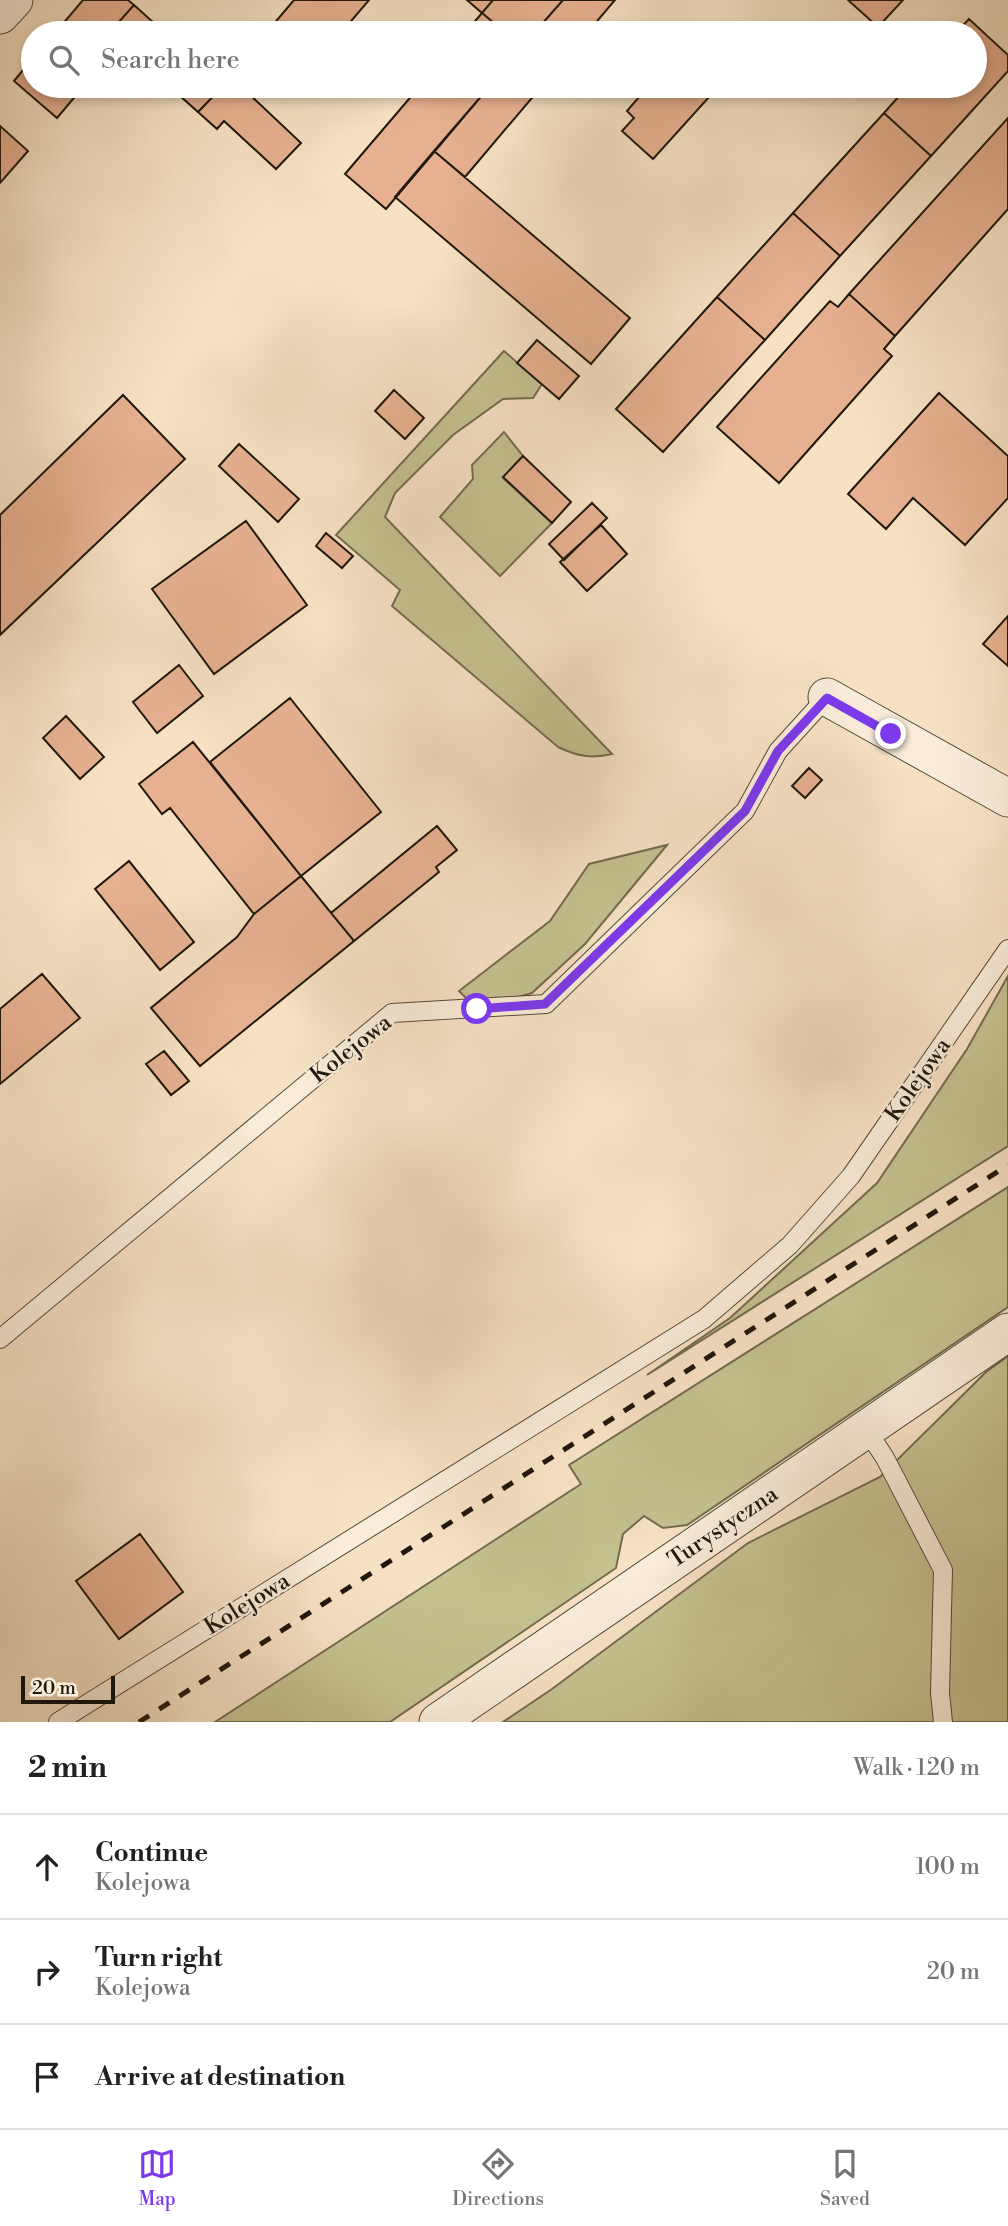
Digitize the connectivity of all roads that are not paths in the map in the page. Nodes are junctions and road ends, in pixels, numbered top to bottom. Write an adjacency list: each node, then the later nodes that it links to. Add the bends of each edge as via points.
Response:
1 (14, 0): 2 (street)
2 (0, 15)
3 (827, 698): 4 (street, Kolejowa); 7 (lane, Kolejowa, via 778,751 745,811 545,1004 392,1013)
4 (1003, 787)
5 (1008, 949): 9 (lane, Kolejowa, via 851,1176 790,1245 704,1319)
6 (1008, 1332): 8 (street, Turystyczna)
7 (0, 1339)
8 (866, 1429): 10 (street, Turystyczna); 11 (lane, via 943,1570)
9 (58, 1722)
10 (438, 1722)
11 (943, 1722)

